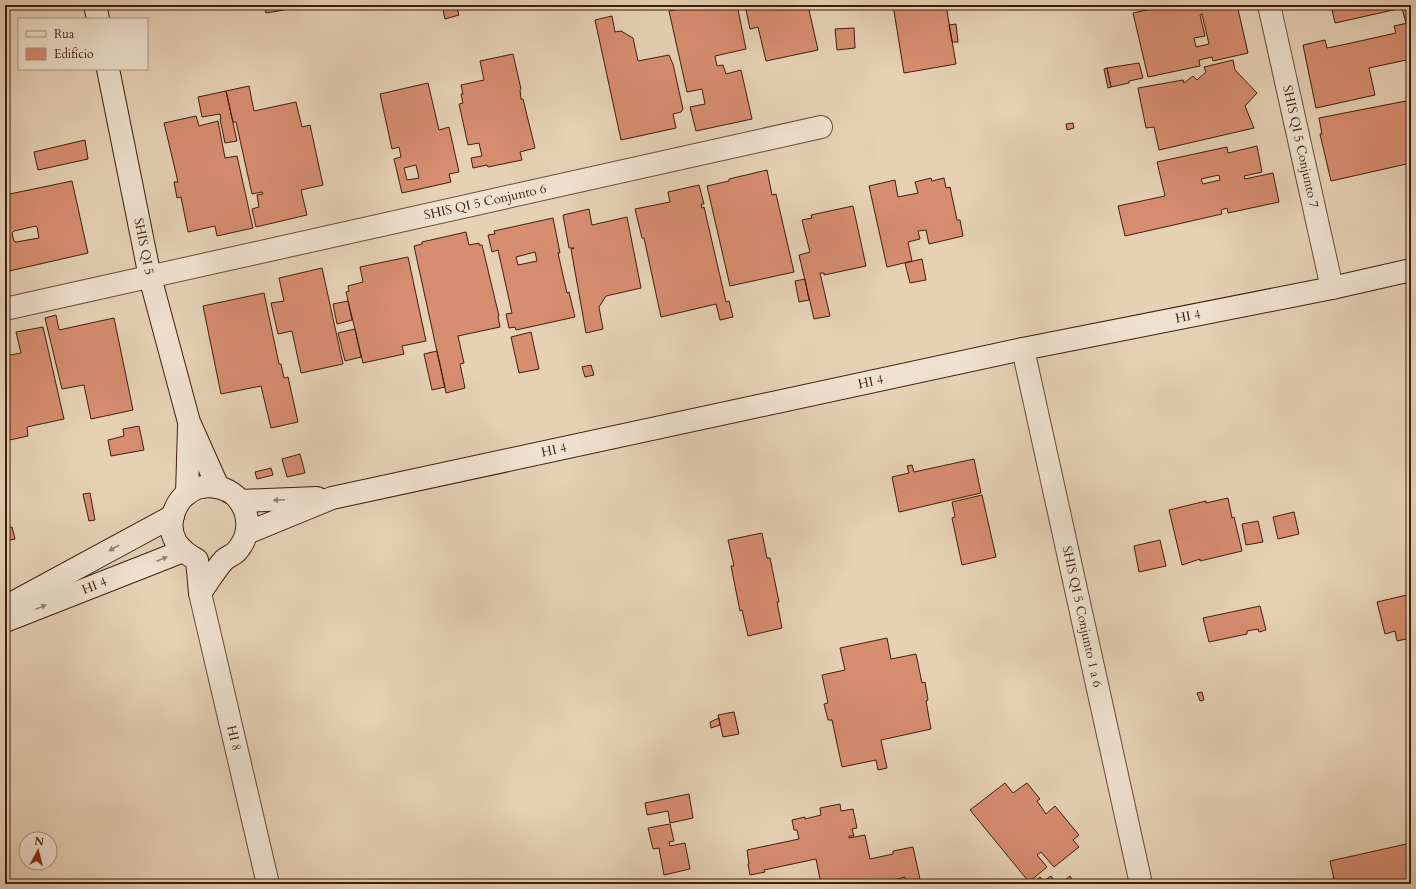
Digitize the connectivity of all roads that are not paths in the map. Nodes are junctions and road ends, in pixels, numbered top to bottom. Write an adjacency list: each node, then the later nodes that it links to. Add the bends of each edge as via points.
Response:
1 (95, 5): 3 (street)
2 (1270, 5): 8 (street, SHIS QI 5 Conjunto 7)
3 (98, 18)
4 (108, 70): 7 (street, SHIS QI 5)
5 (821, 127): 7 (street, SHIS QI 5 Conjunto 6)
6 (1411, 270): 8 (street, HI 4)
7 (150, 277): 9 (street, SHIS QI 5 Conjunto 6); 11 (street, SHIS QI 5)
8 (1332, 288): 10 (street, HI 4)
9 (5, 309)
10 (1023, 348): 14 (street, HI 4); 23 (street, SHIS QI 5 Conjunto 1 a 6)
11 (189, 422): 12 (street, SHIS QI 5); 13 (street, SHIS QI 5)
12 (218, 487): 13 (street, via 202,487); 15 (street)
13 (187, 494): 16 (street)
14 (332, 498): 15 (street, HI 4, one-way to 15); 17 (street, HI 4)
15 (240, 501): 17 (street, via 246,511)
16 (172, 516): 18 (street, via 175,540); 20 (street, HI 4, one-way to 20)
17 (247, 533): 19 (street, via 243,544 225,559)
18 (183, 551): 19 (street, HI 8, via 197,560); 21 (street, HI 4, one-way to 18)
19 (200, 593): 22 (street, HI 8)
20 (5, 607)
21 (5, 621)
22 (268, 884)
23 (1141, 884)

